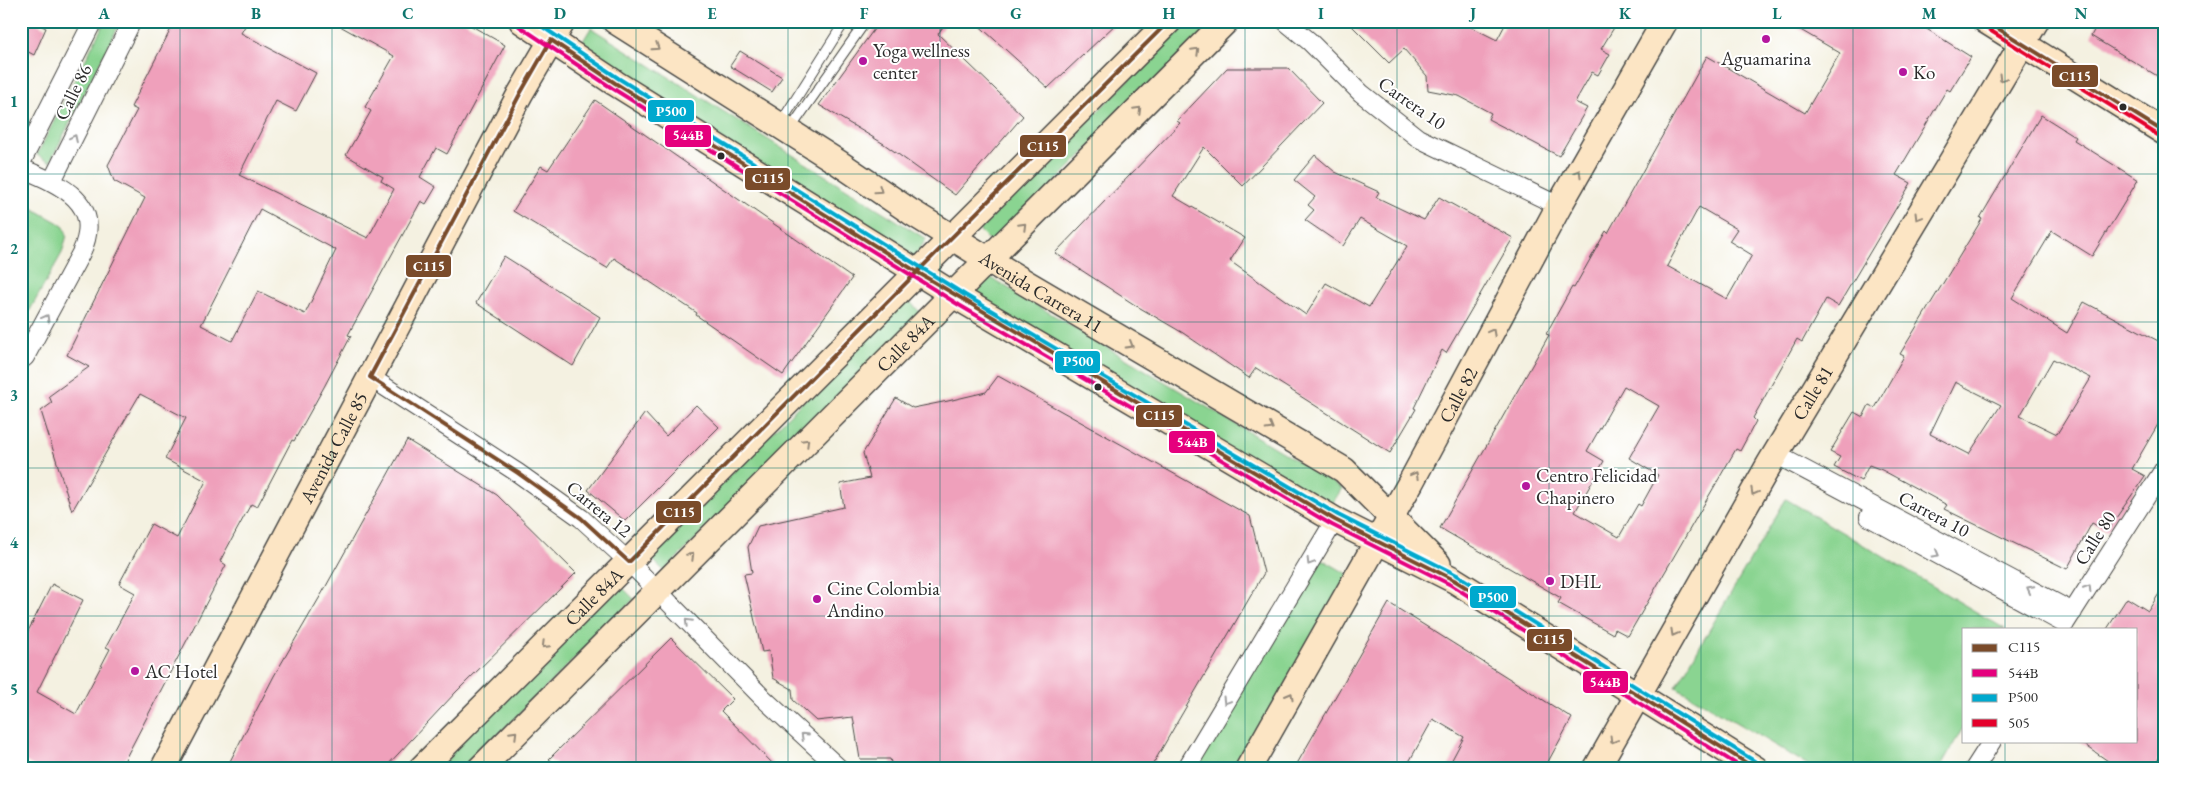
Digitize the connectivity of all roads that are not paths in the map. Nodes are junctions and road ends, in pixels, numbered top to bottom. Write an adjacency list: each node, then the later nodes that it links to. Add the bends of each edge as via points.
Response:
1 (93, 21): 17 (street, Calle 86)
2 (132, 21): 19 (street, Calle 86, one-way to 2)
3 (522, 21): 13 (street, Avenida Carrera 11)
4 (614, 21): 15 (street, Avenida Carrera 11, one-way to 15)
5 (845, 21): 15 (lane)
6 (866, 21): 15 (lane, via 793,125)
7 (1169, 21): 21 (street, Calle 84A)
8 (1226, 21): 22 (street, Calle 84A, one-way to 8)
9 (1285, 21): 20 (street, Carrera 10, via 1361,93 1418,138)
10 (1664, 21): 20 (street, Calle 82, one-way to 10)
11 (1986, 21): 14 (street)
12 (2036, 21): 14 (street, Calle 81)
13 (557, 31): 23 (street, Avenida Carrera 11, via 615,83); 26 (street, Avenida Calle 85, via 515,102)
14 (2022, 44): 16 (street); 27 (street, Calle 81, one-way to 27)
15 (785, 130): 21 (street, Avenida Carrera 11, one-way to 21)
16 (2164, 132)
17 (21, 163)
18 (21, 168): 19 (street)
19 (52, 181): 25 (street, one-way to 19, via 87,239 86,219 79,201)
20 (1559, 206): 29 (street, Calle 82, one-way to 20)
21 (952, 238): 22 (street, Avenida Carrera 11); 23 (street, Calle 84A)
22 (989, 260): 24 (street, Calle 84A); 29 (street, Avenida Carrera 11, one-way to 29, via 1344,470)
23 (917, 272): 24 (street, Avenida Carrera 11); 32 (street, Calle 84A)
24 (954, 295): 30 (street, Avenida Carrera 11); 34 (street, Calle 84A, one-way to 24)
25 (21, 360)
26 (370, 377): 32 (street, Carrera 12, via 581,518); 38 (street, Avenida Calle 85)
27 (1773, 459): 35 (street, Carrera 10); 36 (street, Calle 81, one-way to 36)
28 (2164, 469): 35 (street, Calle 80, one-way to 28)
29 (1391, 517): 31 (street, Calle 82); 33 (street, Avenida Carrera 11)
30 (1335, 520): 31 (street, Avenida Carrera 11); 42 (street, one-way to 42)
31 (1377, 541): 33 (street, Avenida Carrera 11); 43 (street, Calle 82, one-way to 31)
32 (629, 562): 34 (street, Carrera 12); 39 (street, Calle 84A, one-way to 39)
33 (1454, 580): 36 (street, Avenida Carrera 11)
34 (656, 590): 40 (street, Calle 84A, one-way to 34); 41 (street, Carrera 12, one-way to 34)
35 (2066, 622)
36 (1639, 695): 44 (street, Calle 81, one-way to 44); 45 (street, Avenida Carrera 11)
37 (1991, 742): 46 (street)
38 (162, 769)
39 (421, 769)
40 (480, 769)
41 (840, 769)
42 (1186, 769)
43 (1248, 769)
44 (1596, 769)
45 (1756, 769)
46 (1974, 769)

